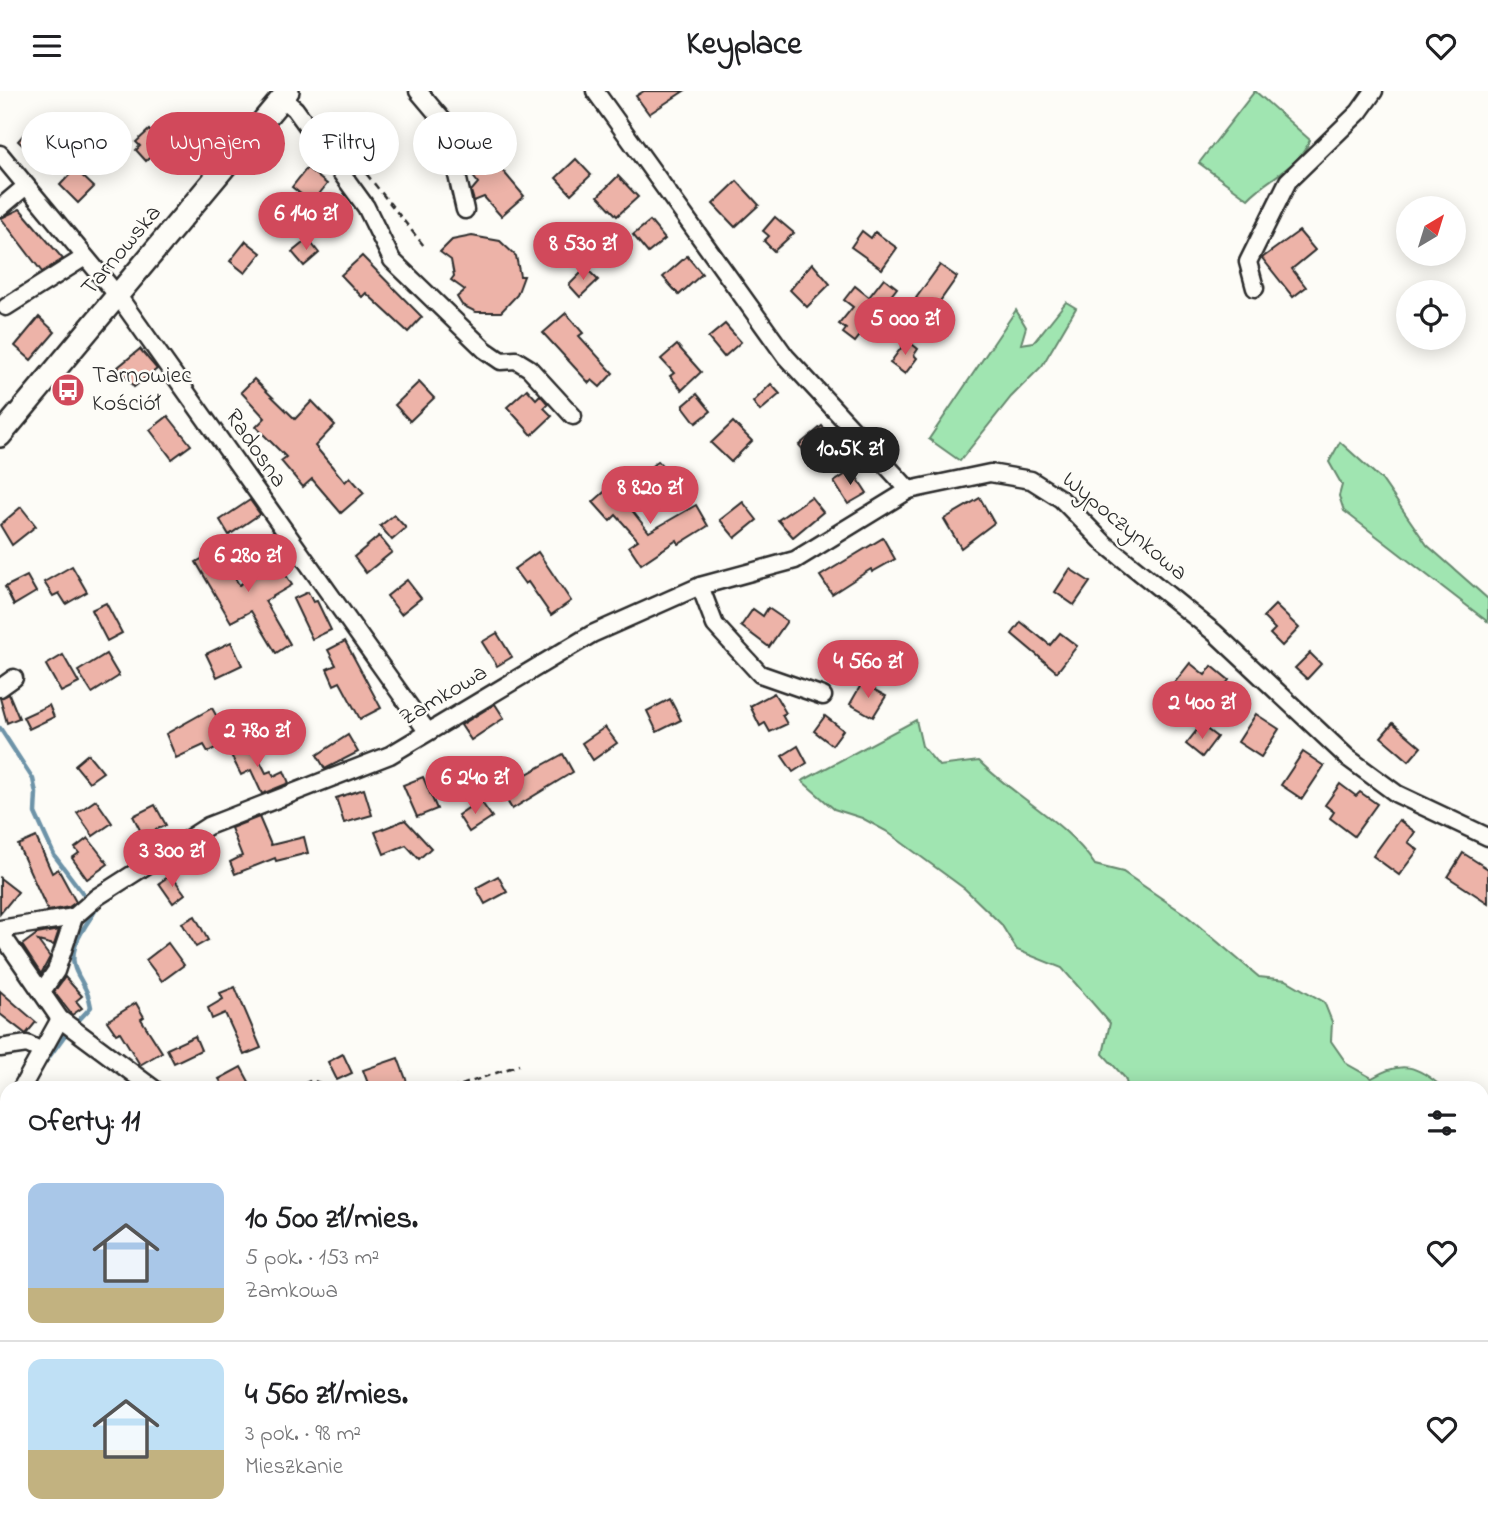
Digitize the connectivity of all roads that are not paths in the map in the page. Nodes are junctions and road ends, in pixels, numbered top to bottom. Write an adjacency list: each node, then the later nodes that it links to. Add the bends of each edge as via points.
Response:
1 (418, 91): 8 (street, via 444,123)
2 (595, 91): 15 (street, via 786,356)
3 (1374, 91): 10 (street, via 1359,112 1288,181 1248,262)
4 (285, 95): 11 (main road, Tarnowska); 13 (street, Tarnowska, via 366,207 392,260 485,350 501,361 516,360 529,368)
5 (0, 154): 6 (street, Radosna)
6 (26, 186): 7 (street); 9 (street, Radosna)
7 (0, 208)
8 (465, 209)
9 (85, 257): 11 (street, Radosna); 12 (street)
10 (1255, 288)
11 (118, 296): 14 (main road, Tarnowska); 20 (street, Radosna)
12 (6, 307)
13 (573, 416)
14 (0, 436)
15 (909, 490): 16 (street, Zamkowa, via 795,560); 21 (street, Wypoczynkowa, via 989,473 1031,480 1061,499 1105,544 1215,633 1348,758 1397,794)
16 (699, 586): 19 (street, via 715,625 760,674); 20 (street, Zamkowa, via 592,634)
17 (14, 678): 18 (street)
18 (0, 688)
19 (822, 696)
20 (427, 731): 22 (street, Zamkowa, via 390,755 208,826 97,897)
21 (1488, 837)
22 (74, 917): 23 (street); 24 (street, via 56,971)
23 (0, 931): 24 (street)
24 (43, 991): 25 (street)
25 (60, 1019): 27 (street); 29 (street)
26 (0, 1048): 27 (street, via 27,1044)
27 (42, 1051): 28 (street)
28 (25, 1081)
29 (143, 1081)

